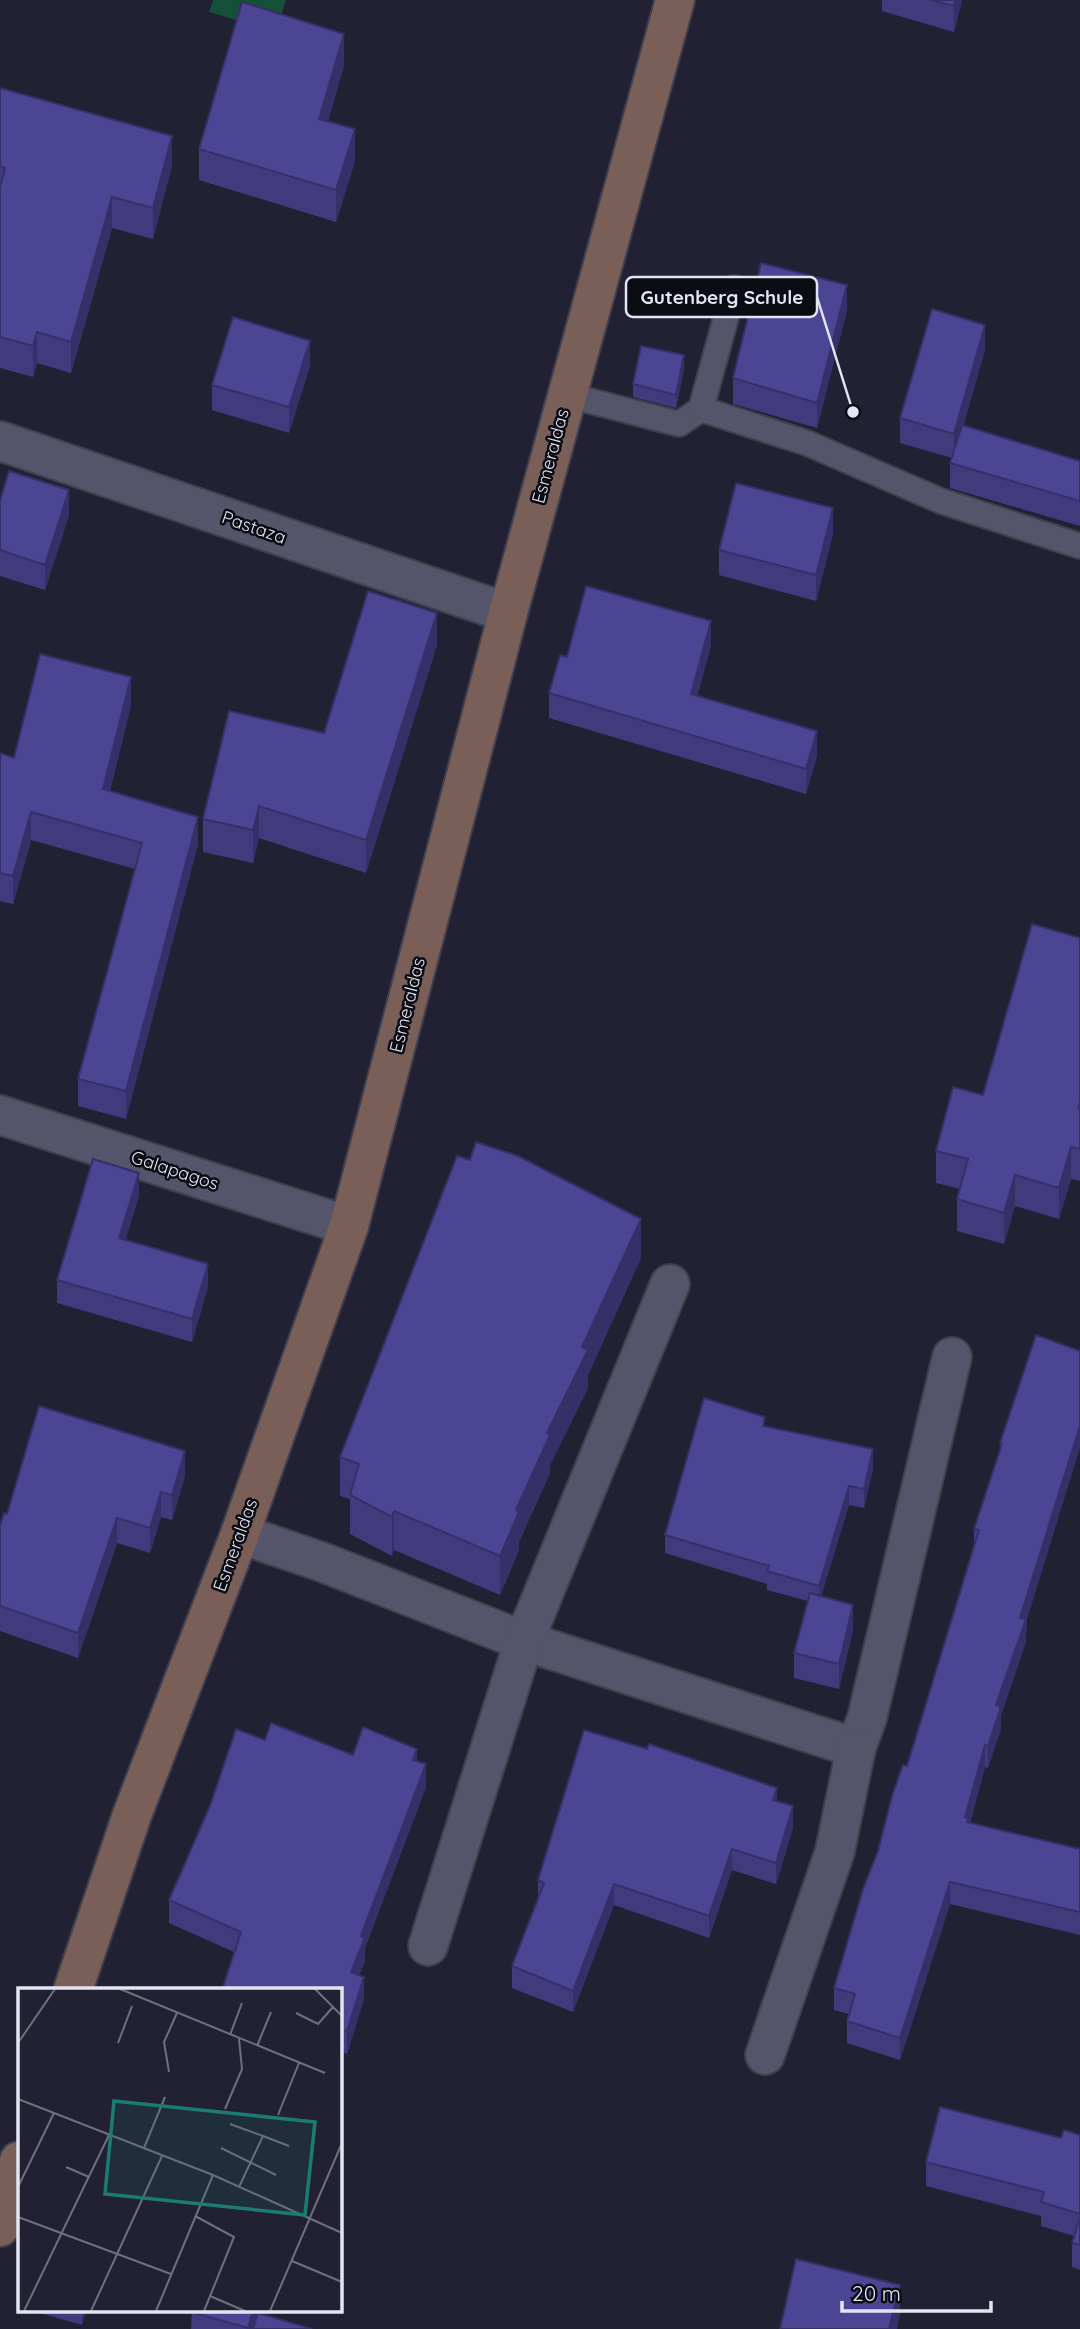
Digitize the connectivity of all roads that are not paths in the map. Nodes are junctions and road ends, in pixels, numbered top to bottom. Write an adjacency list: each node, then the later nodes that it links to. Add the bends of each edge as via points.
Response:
1 (676, 0): 3 (street, Esmeraldas)
2 (734, 288): 4 (lane)
3 (567, 395): 4 (lane, via 679,424); 7 (street, Esmeraldas)
4 (701, 410): 6 (lane, via 807,443 941,501)
5 (0, 440): 7 (street, Pastaza)
6 (1080, 546)
7 (508, 613): 9 (street, Esmeraldas)
8 (0, 1115): 9 (street, Galapagos)
9 (349, 1226): 12 (street, Esmeraldas)
10 (670, 1284): 13 (street)
11 (951, 1357): 14 (street, via 867,1718)
12 (240, 1534): 13 (street); 16 (street, Esmeraldas, via 132,1815)
13 (524, 1641): 14 (street); 15 (street)
14 (856, 1748): 17 (street, via 835,1851)
15 (428, 1946)
16 (74, 1988)
17 (765, 2055)
18 (18, 2164): 19 (street)
19 (0, 2227)

